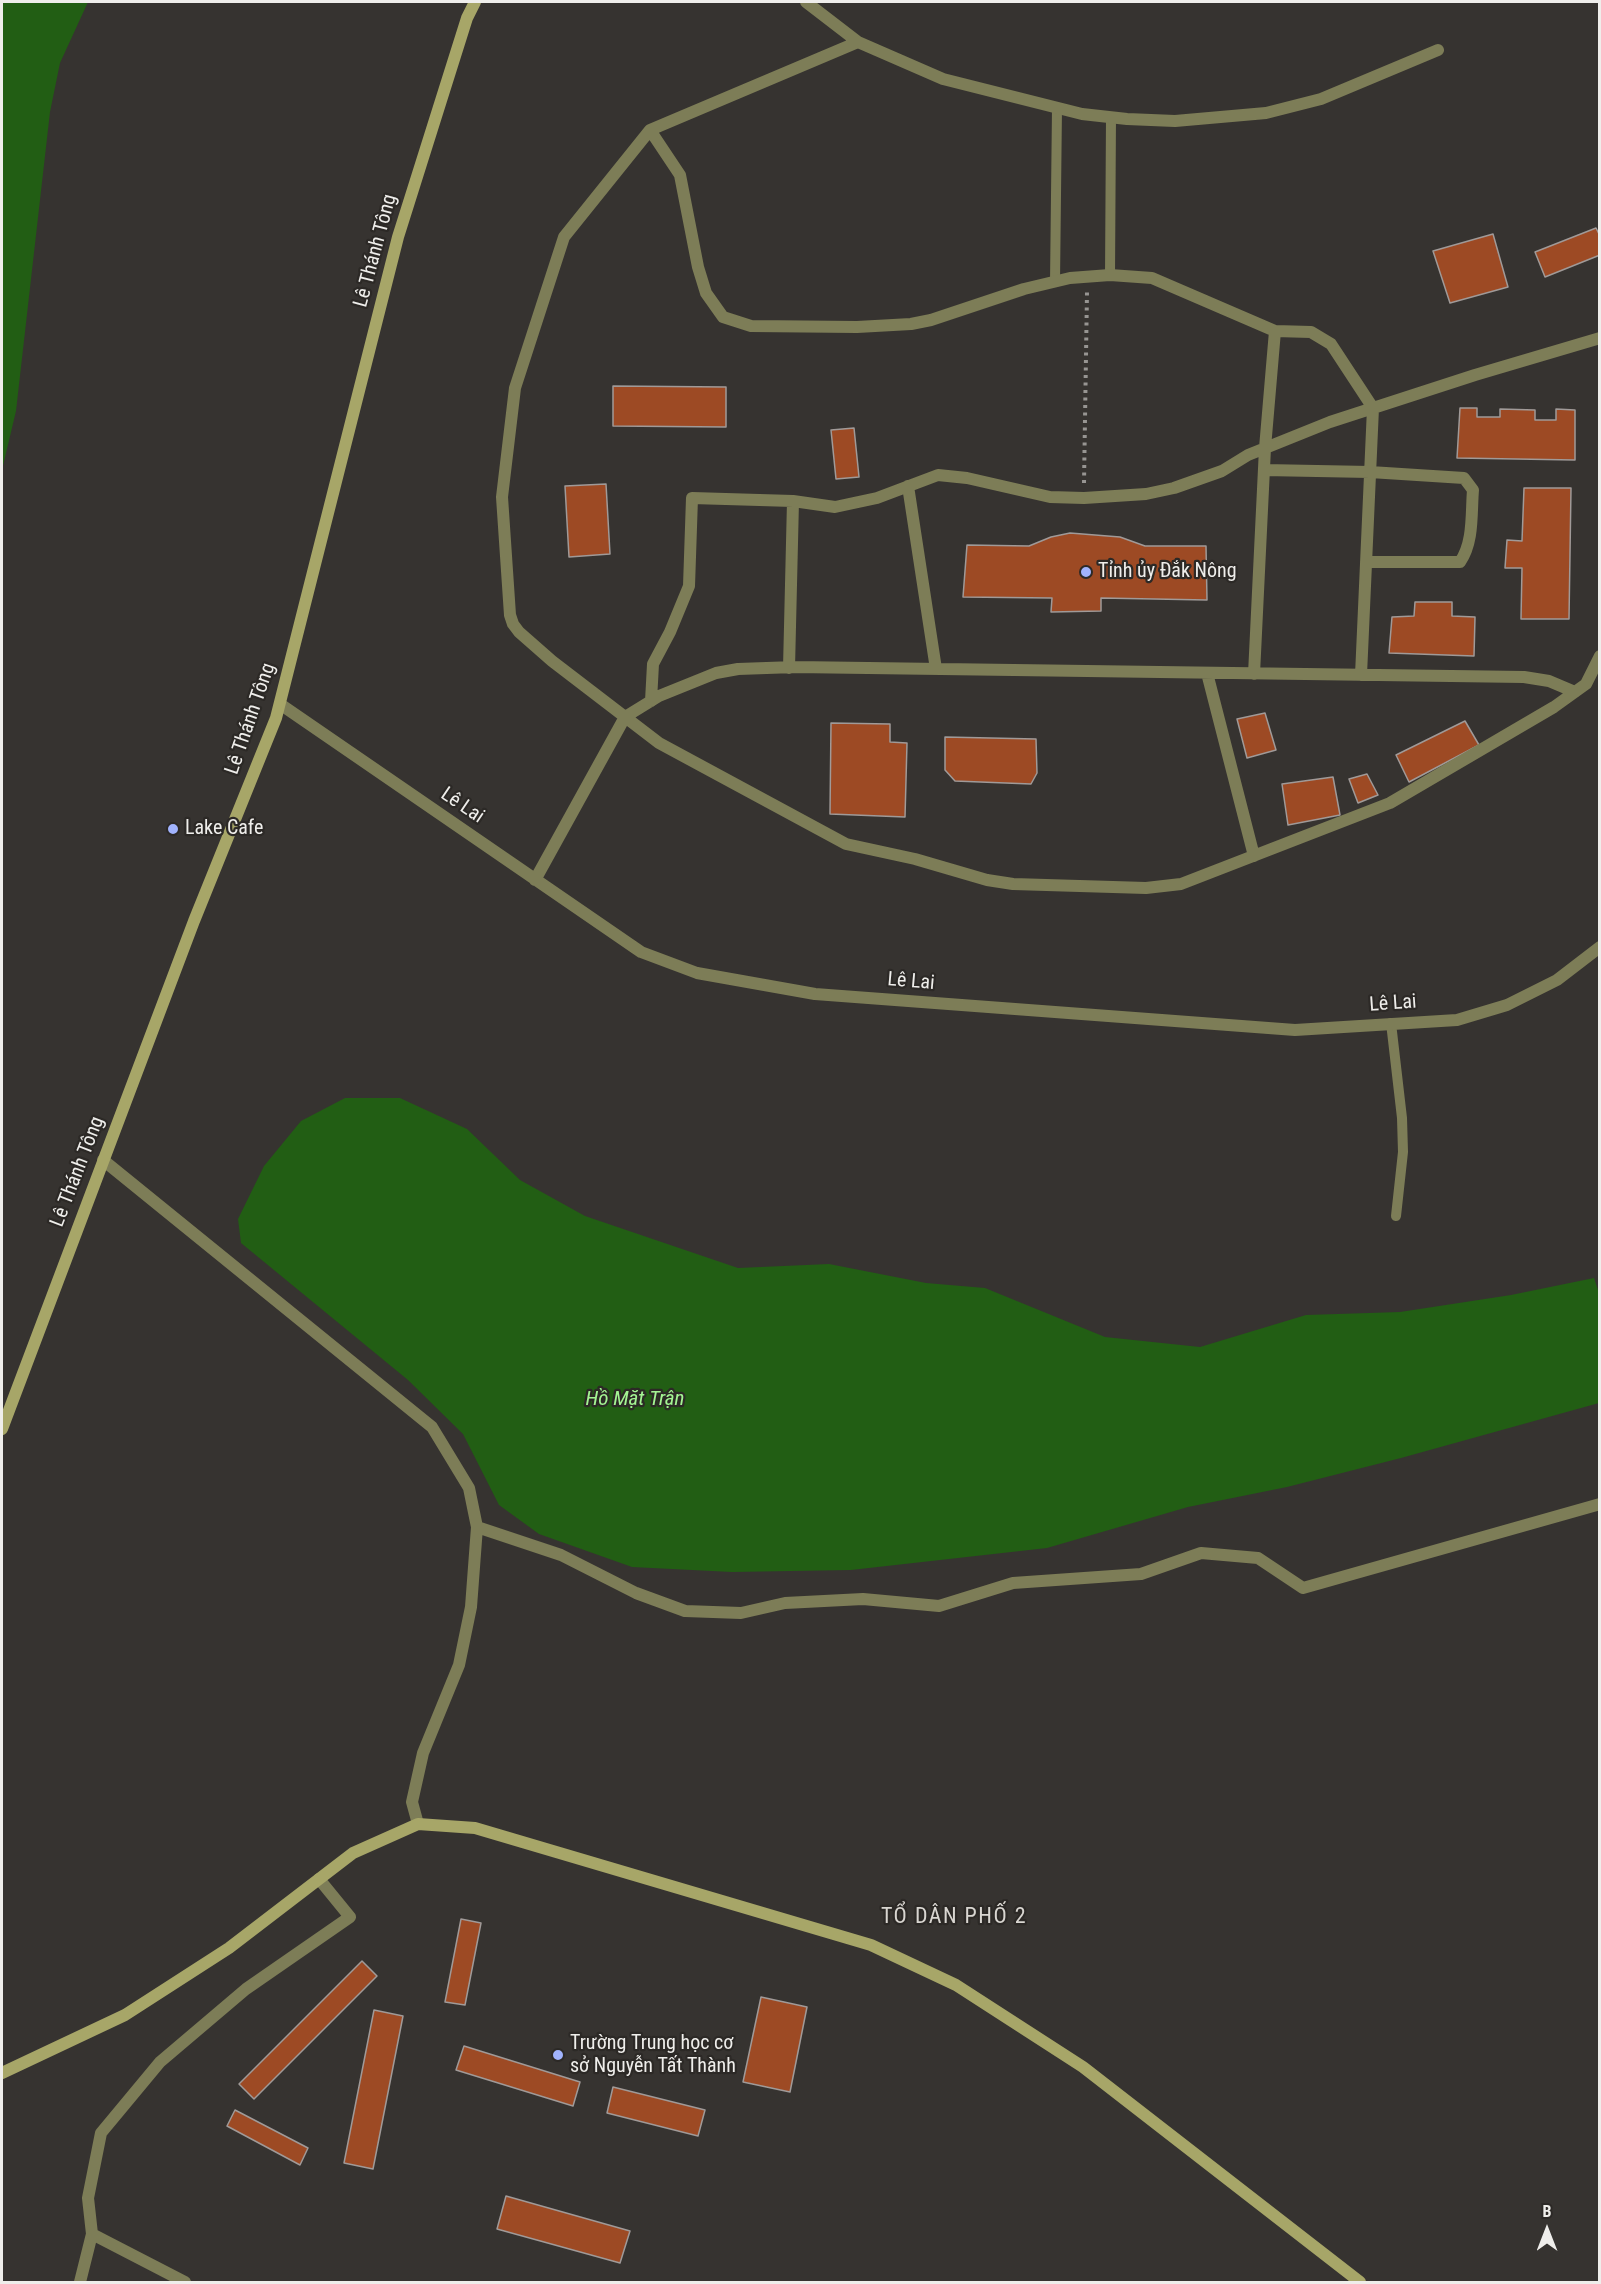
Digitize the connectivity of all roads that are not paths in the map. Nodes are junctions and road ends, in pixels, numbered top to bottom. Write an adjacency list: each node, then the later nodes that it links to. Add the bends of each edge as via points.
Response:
1 (476, 2): 27 (main road, Lê Thánh Tông, via 466,18 398,237)
2 (806, 2): 3 (street)
3 (858, 42): 5 (street, via 943,79); 7 (street)
4 (1437, 50): 6 (street, via 1321,99 1266,113 1175,121)
5 (1057, 108): 6 (street); 9 (lane)
6 (1111, 117): 8 (lane)
7 (650, 130): 9 (street, via 680,175 706,293 723,317 736,323 775,327 911,324); 28 (street, via 564,237 515,388 502,497 513,624 552,661)
8 (1110, 274): 9 (street); 10 (street, via 1152,278)
9 (1055, 282)
10 (1275, 331): 12 (street, via 1311,332 1331,344); 13 (street)
11 (1599, 338): 12 (street)
12 (1373, 408): 13 (street); 15 (street)
13 (1265, 448): 14 (street); 16 (street, via 1222,471 1146,494 1050,497 938,475)
14 (1264, 470): 15 (street); 23 (street)
15 (1370, 472): 18 (street); 18 (street, via 1464,478 1473,490 1470,540 1460,562)
16 (908, 486): 17 (street, via 835,507); 21 (street)
17 (794, 501): 20 (street); 26 (street, via 692,498 689,586 653,664)
18 (1366, 562): 24 (street)
19 (1599, 656): 25 (street, via 1586,684)
20 (789, 668): 21 (street); 26 (street, via 716,673)
21 (936, 669): 22 (street)
22 (1207, 673): 23 (street); 29 (street)
23 (1254, 674): 24 (street)
24 (1361, 675): 25 (street, via 1524,677 1550,681)
25 (1575, 692): 29 (street, via 1390,803)
26 (651, 701): 28 (street)
27 (280, 704): 30 (street, Lê Lai); 33 (main road, Lê Thánh Tông)
28 (625, 717): 29 (street, via 659,743 846,844 987,880 1146,888 1181,884); 30 (street)
29 (1254, 856)
30 (535, 880): 32 (street, Lê Lai, via 641,952 697,973 815,994 1296,1030)
31 (1599, 947): 32 (street, Lê Lai, via 1557,980 1507,1005 1457,1020)
32 (1391, 1023): 34 (lane, via 1404,1152)
33 (103, 1160): 35 (main road, Lê Thánh Tông); 37 (street, via 432,1427 468,1488)
34 (1396, 1216)
35 (2, 1429)
36 (1599, 1504): 37 (street, via 1303,1588 1258,1558 1201,1553 1141,1574 1013,1583 939,1606 863,1599 785,1603 741,1612 684,1611 636,1593 561,1555)
37 (477, 1527): 38 (street, via 471,1607 459,1665 423,1754 412,1802)
38 (418, 1824): 39 (main road, via 353,1852); 44 (main road, via 475,1828 860,1942 956,1984 1083,2067)
39 (319, 1879): 40 (main road, via 229,1948 125,2015); 41 (street, via 350,1917 246,1989 160,2062 101,2133 88,2198)
40 (2, 2073)
41 (92, 2234): 42 (street); 43 (street)
42 (80, 2283)
43 (185, 2283)
44 (1360, 2283)

